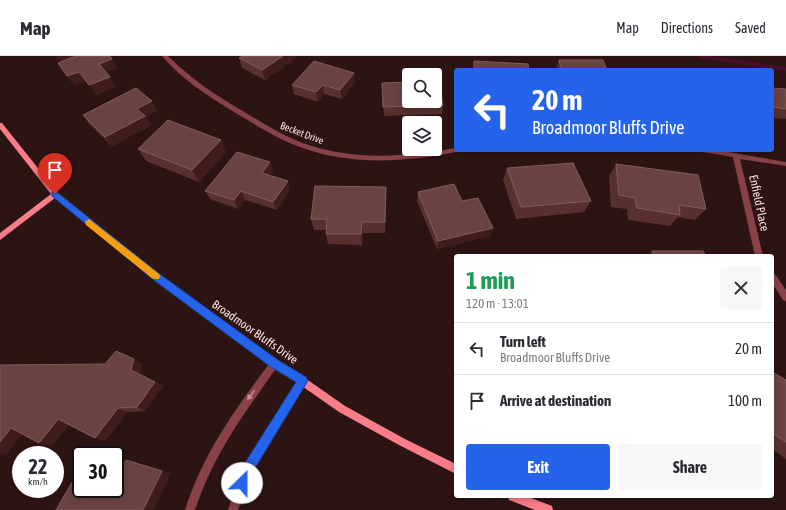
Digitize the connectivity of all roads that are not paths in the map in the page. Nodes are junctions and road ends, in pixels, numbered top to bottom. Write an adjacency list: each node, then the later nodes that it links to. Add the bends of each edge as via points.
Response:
1 (164, 56): 3 (street, Becket Drive, via 180,73 218,100 275,134 301,145 357,158 384,159)
2 (0, 124): 7 (street, Broadmoor Bluffs Drive)
3 (454, 150)
4 (716, 152): 5 (street)
5 (736, 155): 6 (street); 9 (street, Enfield Place)
6 (786, 164)
7 (55, 194): 8 (street); 12 (street, Broadmoor Bluffs Drive, via 158,278)
8 (0, 237)
9 (759, 254)
10 (774, 279): 11 (street)
11 (786, 297)
12 (274, 364): 13 (street, Broadmoor Bluffs Drive); 16 (street, one-way to 16, via 214,450)
13 (302, 380): 14 (street, Broadmoor Bluffs Drive, via 342,409); 17 (street, via 247,470)
14 (454, 468)
15 (518, 498): 18 (street)
16 (190, 510)
17 (233, 510)
18 (548, 510)

